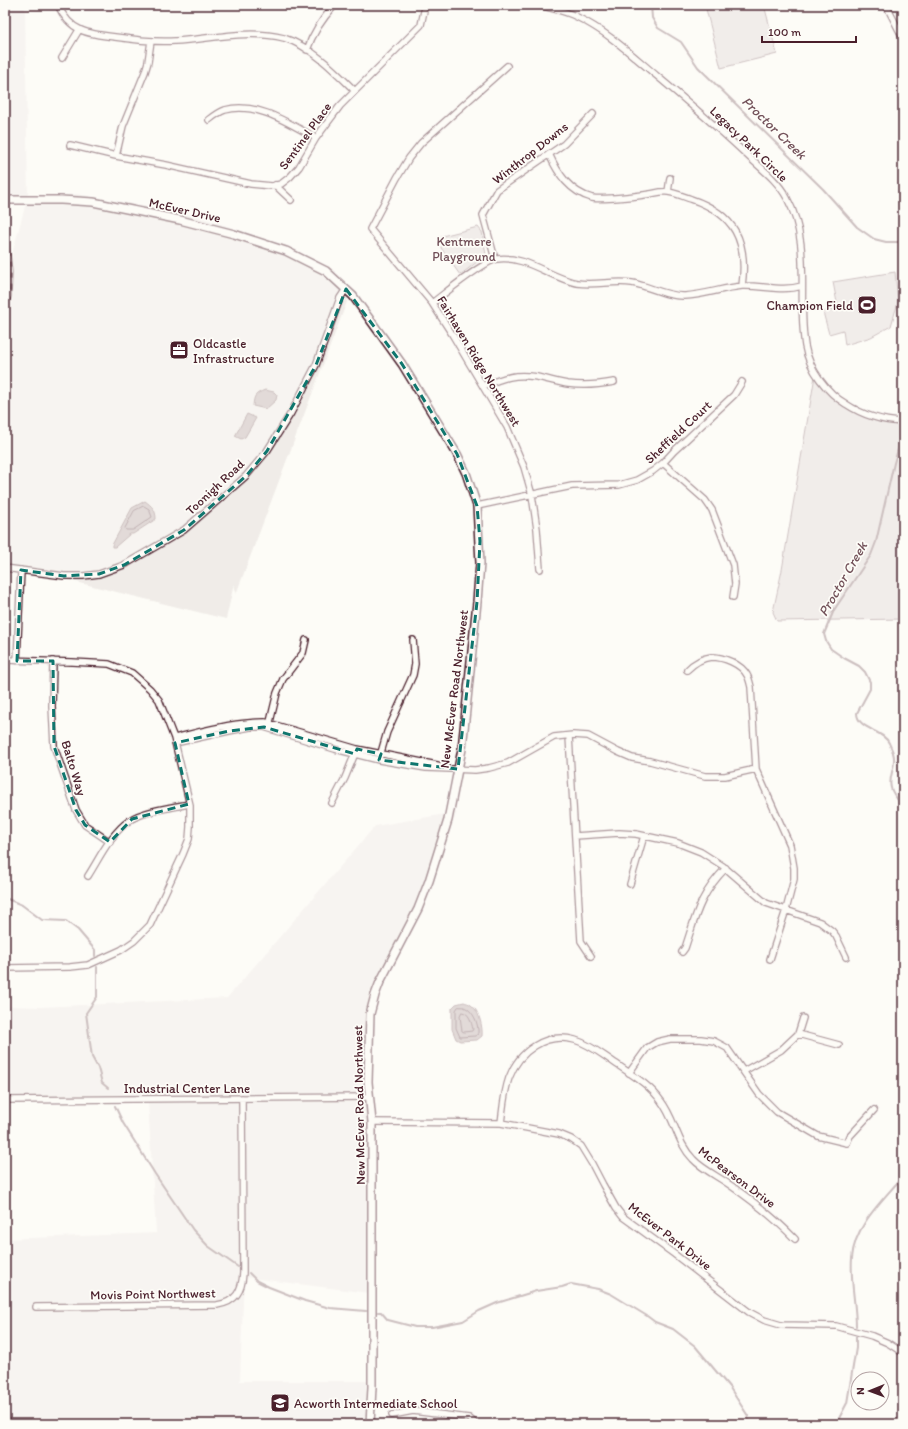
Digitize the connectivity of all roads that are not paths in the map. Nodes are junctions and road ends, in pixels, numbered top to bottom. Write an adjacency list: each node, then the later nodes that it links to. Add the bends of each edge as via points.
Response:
1 (58, 5): 6 (street, via 63,15)
2 (335, 5): 9 (street, via 312,35)
3 (540, 5): 26 (street, Legacy Park Circle, via 576,16 616,40 728,136 778,184 787,198 799,230 803,267)
4 (886, 5): 7 (street)
5 (424, 11): 12 (street, Sentinel Place, via 420,25)
6 (79, 30): 8 (street, via 95,35); 10 (street)
7 (903, 38)
8 (151, 41): 9 (street, via 264,35 293,41); 18 (street, via 146,72 124,121)
9 (307, 50): 12 (street, via 321,58)
10 (62, 58)
11 (507, 66): 28 (street, Fairhaven Ridge Northwest, via 421,143 397,178 370,229)
12 (354, 90): 15 (street, Sentinel Place)
13 (593, 114): 17 (street, Winthrop Downs, via 564,144)
14 (209, 120): 15 (street, via 231,109 258,111 268,113)
15 (316, 138): 20 (street, Sentinel Place, via 299,167 281,184)
16 (70, 146): 18 (street, Sentinel Place)
17 (549, 154): 21 (street, via 568,185 593,198); 24 (street, Winthrop Downs, via 498,190 483,215)
18 (116, 156): 20 (street, Sentinel Place, via 251,184)
19 (670, 178): 21 (street)
20 (275, 185): 23 (street)
21 (668, 192): 25 (street, via 702,203 730,222 743,254)
22 (5, 200): 27 (street, McEver Drive, via 93,202 234,234 298,256 326,271)
23 (291, 200)
24 (495, 259): 25 (street, via 509,258 578,283 630,283 678,296); 28 (street)
25 (742, 286): 26 (street, via 787,289)
26 (802, 286): 32 (street, Legacy Park Circle, via 805,346 810,362 826,387 838,399 862,414)
27 (346, 289): 35 (street, New McEver Road Northwest, via 402,364 457,454); 38 (street, Toonigh Road, via 340,298 316,365 291,413 267,451 246,476 184,530 124,565 98,574 64,576)
28 (432, 303): 31 (street, Fairhaven Ridge Northwest)
29 (614, 382): 31 (street, via 582,385 533,376 514,376)
30 (742, 382): 33 (street, Sheffield Court, via 734,395)
31 (483, 386): 34 (street, Fairhaven Ridge Northwest, via 513,441)
32 (903, 422)
33 (663, 463): 34 (street, Sheffield Court, via 637,480 619,485 572,486); 39 (street, via 705,500 712,510 733,566)
34 (532, 495): 35 (street, Sheffield Court); 37 (street, Fairhaven Ridge Northwest)
35 (477, 506): 51 (street, New McEver Road Northwest, via 480,563)
36 (5, 568): 38 (street, Toonigh Road)
37 (540, 568)
38 (21, 570): 43 (street)
39 (733, 597)
40 (306, 640): 46 (street, via 304,653 283,679 277,693)
41 (413, 640): 50 (street, via 415,664 412,675 387,732)
42 (5, 660): 43 (street)
43 (17, 661): 44 (street)
44 (53, 661): 48 (street, via 109,664 132,673 159,700); 57 (street, Balto Way, via 54,746 76,810 85,825)
45 (687, 670): 52 (street, via 694,663 711,657 736,664 747,674 751,687)
46 (270, 725): 48 (street, via 250,722); 49 (street)
47 (569, 736): 51 (street, via 554,737 508,763 475,770); 52 (street, via 588,736 632,758 705,776 725,776); 55 (street)
48 (175, 741): 54 (street)
49 (356, 752): 50 (street); 53 (street)
50 (380, 757): 51 (street)
51 (458, 769): 72 (street, New McEver Road Northwest, via 448,820 429,881 418,909 374,995 368,1042)
52 (756, 769): 61 (street, via 790,845 794,879)
53 (332, 803)
54 (190, 804): 57 (street, via 132,819 118,830); 66 (street, via 190,826 183,854 150,925 134,941 88,965)
55 (575, 836): 56 (street, via 619,833); 63 (street, via 581,941)
56 (644, 836): 58 (street, via 678,843 702,852); 60 (street)
57 (110, 842): 59 (street)
58 (726, 868): 61 (street, via 766,903); 62 (street, via 713,880 699,904)
59 (88, 876)
60 (630, 884)
61 (786, 910): 64 (street, via 820,922 832,931); 65 (street)
62 (682, 952)
63 (591, 956)
64 (846, 957)
65 (770, 959)
66 (5, 968)
67 (803, 1018): 68 (street)
68 (798, 1034): 69 (street); 70 (street, via 781,1050)
69 (838, 1045)
70 (744, 1072): 71 (street, via 727,1048 714,1041 670,1039 656,1042 647,1048); 75 (street, via 759,1094 777,1112 818,1136 847,1142)
71 (629, 1073): 77 (street, McPearson Drive, via 582,1043 564,1038 545,1041 520,1058 508,1079); 78 (street, McPearson Drive, via 661,1100 682,1145 694,1161 763,1209)
72 (370, 1097): 73 (street, Industrial Center Lane); 76 (street, New McEver Road Northwest)
73 (242, 1098): 74 (street, Industrial Center Lane); 79 (street, Movis Point Northwest, via 243,1273 241,1288 234,1298 217,1305)
74 (5, 1100)
75 (874, 1110)
76 (372, 1122): 77 (street, McEver Park Drive); 82 (street, New McEver Road Northwest)
77 (501, 1123): 80 (street, McEver Park Drive, via 559,1134 571,1139 580,1146 623,1217 749,1312 781,1325 836,1326 872,1336)
78 (795, 1239)
79 (36, 1307)
80 (903, 1353)
81 (392, 1415): 83 (street, via 413,1411 469,1418)
82 (370, 1424)
83 (476, 1424)

